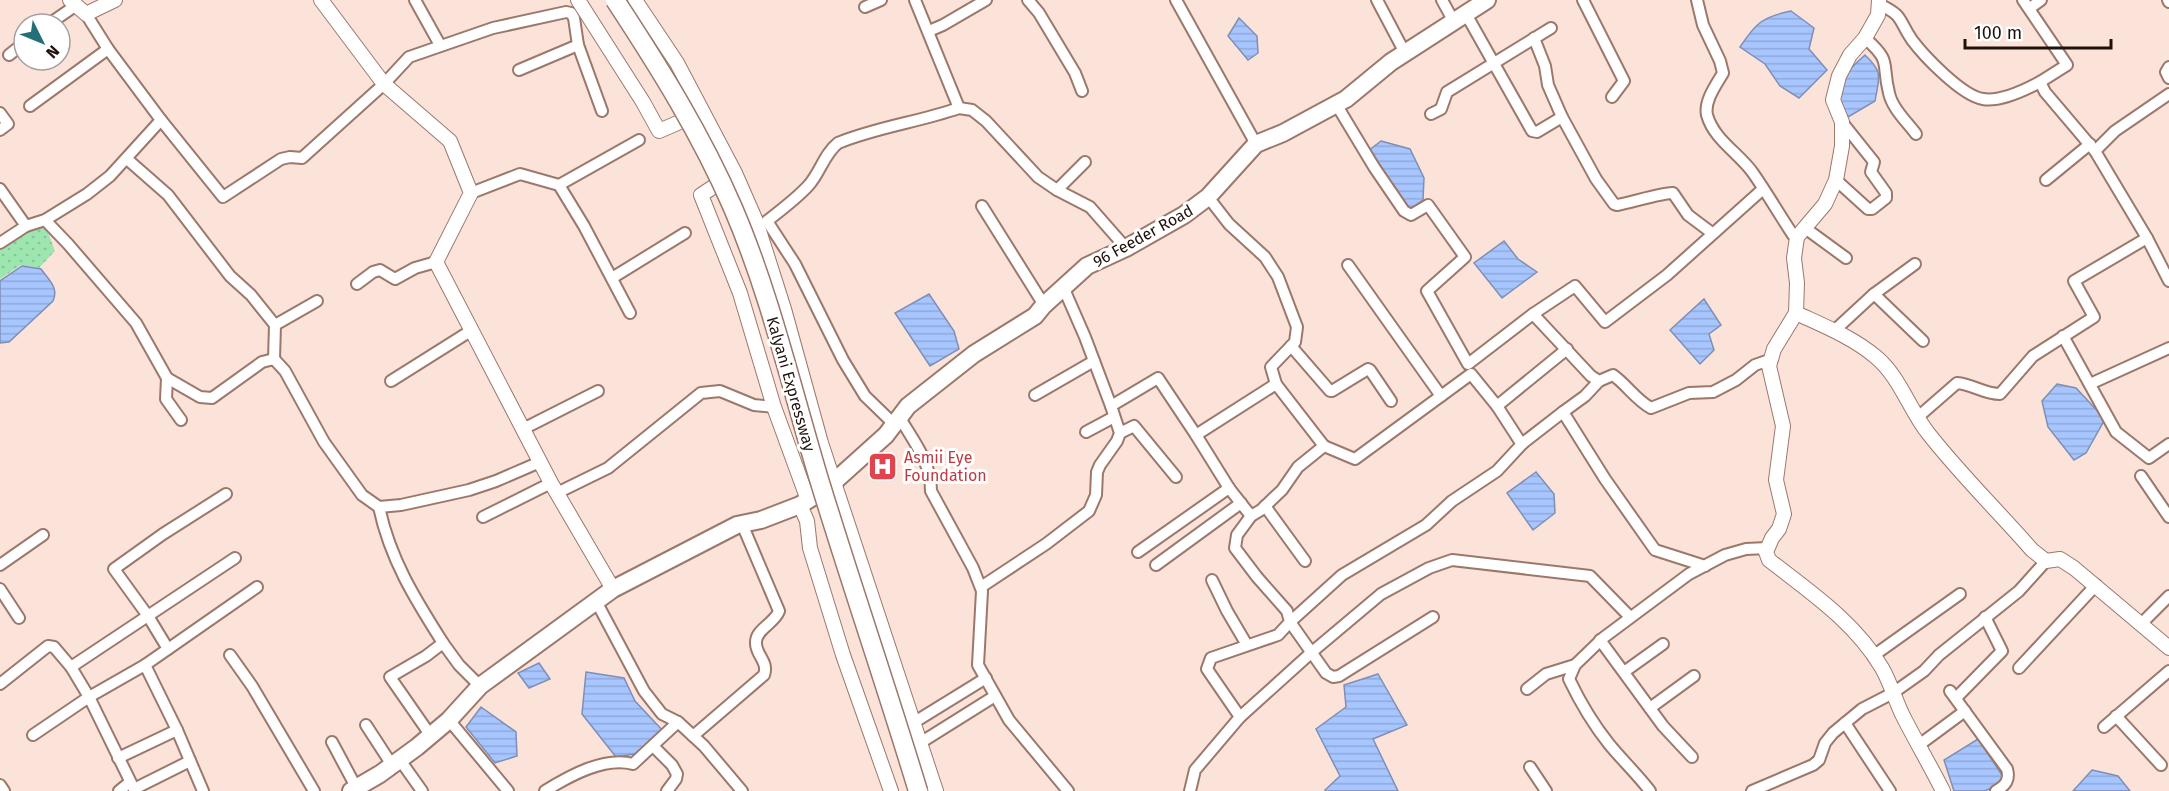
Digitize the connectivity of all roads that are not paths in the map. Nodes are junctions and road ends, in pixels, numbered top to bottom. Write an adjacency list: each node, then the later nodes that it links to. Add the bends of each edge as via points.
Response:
1 (116, 0): 20 (street)
2 (321, 0): 38 (street)
3 (415, 0): 27 (street)
4 (578, 0): 46 (street, via 659,131)
5 (615, 0): 226 (highway, Kalyani Expressway, bridge, via 699,136 760,276 829,512)
6 (635, 0): 46 (street)
7 (880, 0): 21 (street)
8 (915, 0): 24 (street)
9 (986, 0): 24 (street)
10 (1028, 0): 39 (street, via 1075,73)
11 (1176, 0): 55 (street)
12 (1377, 0): 31 (street)
13 (1442, 0): 22 (street)
14 (1487, 0): 22 (main road, 96 Feeder Road)
15 (1583, 0): 41 (street, via 1624,81)
16 (1697, 0): 64 (street, via 1703,26 1723,73 1708,99 1707,114 1718,136 1752,171)
17 (2041, 0): 19 (street)
18 (1879, 2): 26 (street, via 1878,15); 37 (street, via 1897,13 1930,63 1972,94 1983,99 2005,96)
19 (2027, 4): 37 (street, via 2067,65)
20 (77, 7): 29 (street)
21 (865, 7)
22 (1460, 18): 31 (main road, 96 Feeder Road); 33 (street)
23 (1551, 28): 25 (street)
24 (928, 31): 44 (street)
25 (1534, 38): 33 (street); 49 (street)
26 (1865, 38): 51 (street, via 1839,76 1833,100); 53 (street, via 1881,52 1892,102)
27 (440, 45): 28 (street, via 493,28 566,12 574,18); 38 (street, via 410,57)
28 (578, 45): 35 (street); 45 (street)
29 (108, 49): 43 (street); 50 (street)
30 (12, 53): 32 (street)
31 (1405, 53): 42 (main road, 96 Feeder Road)
32 (9, 55)
33 (1493, 64): 48 (street, via 1447,92 1441,109); 49 (street, via 1532,131 1537,132)
34 (2169, 68): 36 (street)
35 (519, 70)
36 (2169, 78)
37 (2040, 82): 56 (street)
38 (384, 84): 50 (street, via 302,159 281,159 223,197); 66 (street, via 450,141)
39 (1082, 91)
40 (2169, 94): 56 (street)
41 (1612, 97)
42 (1336, 104): 55 (main road, 96 Feeder Road); 90 (street, via 1404,211 1411,215 1428,205 1466,257 1427,291 1468,364)
43 (30, 106)
44 (959, 108): 65 (street, via 972,110 986,121 1038,177); 118 (street, via 838,143 830,149 807,187 767,221 795,264 865,396)
45 (602, 111)
46 (704, 111): 59 (street)
47 (0, 113): 52 (street, via 8,124)
48 (1431, 114)
49 (1562, 117): 72 (street, via 1614,204 1673,193 1688,214)
50 (161, 120): 57 (street)
51 (1842, 122): 60 (street); 60 (street, via 1874,162 1871,172 1886,198 1868,209)
52 (0, 130)
53 (1916, 134)
54 (639, 140): 62 (street)
55 (1256, 144): 67 (main road, 96 Feeder Road)
56 (2093, 148): 61 (street); 74 (street)
57 (127, 159): 69 (street, via 87,194); 91 (street, via 168,195 230,276)
58 (1085, 162): 65 (street)
59 (735, 173): 113 (street, via 701,195 740,293); 129 (street, via 756,220)
60 (1836, 180): 73 (street, via 1825,204)
61 (2046, 180)
62 (559, 185): 66 (street, via 520,174); 81 (street)
63 (0, 189): 70 (street)
64 (1762, 189): 72 (street); 73 (street, via 1793,235)
65 (1057, 190): 76 (street, via 1090,207)
66 (471, 194): 78 (street)
67 (1208, 197): 76 (main road, 96 Feeder Road, via 1185,215); 96 (street, via 1229,224 1265,257 1278,277 1298,327)
68 (982, 206): 87 (street)
69 (45, 220): 70 (street); 102 (street, via 136,323)
70 (26, 226): 75 (street)
71 (685, 233): 81 (street)
72 (1712, 233): 90 (street, via 1667,275 1605,322 1575,286)
73 (1801, 233): 77 (street); 89 (street, via 1794,258)
74 (2147, 238): 82 (street); 94 (street, via 2074,281 2094,317)
75 (0, 243)
76 (1126, 248): 84 (main road, 96 Feeder Road, via 1088,266)
77 (1846, 258)
78 (436, 262): 83 (street, via 395,279 380,270); 92 (street)
79 (1915, 264): 85 (street)
80 (1348, 265): 109 (street)
81 (612, 278): 88 (street)
82 (2169, 281)
83 (357, 284)
84 (1064, 289): 87 (main road, 96 Feeder Road); 101 (street)
85 (1874, 294): 93 (street); 95 (street)
86 (317, 301): 91 (street)
87 (1044, 305): 118 (main road, 96 Feeder Road, via 1035,316 950,372 908,406)
88 (630, 313)
89 (1796, 313): 93 (street); 99 (street)
90 (1533, 314): 98 (street)
91 (275, 325): 100 (street)
92 (472, 330): 103 (street); 119 (street)
93 (1835, 330): 116 (street, via 1879,359)
94 (2063, 336): 106 (street); 116 (street, via 2033,356 2000,394 1957,383)
95 (1923, 341)
96 (1291, 346): 105 (street, via 1271,367); 110 (street, via 1330,391 1368,369)
97 (2169, 348): 106 (street)
98 (1567, 349): 104 (street); 112 (street)
99 (1772, 358): 104 (street, via 1713,392 1689,393 1651,408 1613,375); 142 (street, via 1769,366 1783,426 1776,480 1784,514)
100 (274, 359): 102 (street, via 262,362 212,398 200,397); 136 (street, via 285,371 324,442 362,495)
101 (1094, 361): 108 (street); 111 (street)
102 (167, 378): 117 (street, via 166,399)
103 (391, 381)
104 (1599, 381): 114 (street)
105 (1276, 384): 122 (street); 125 (street)
106 (2090, 384): 124 (street, via 2116,432 2149,458)
107 (598, 391): 119 (street)
108 (1035, 395)
109 (1441, 396): 112 (street, via 1471,374); 125 (street, via 1355,459)
110 (1391, 401)
111 (1111, 406): 115 (street); 122 (street, via 1158,378)
112 (1497, 406): 123 (street)
113 (774, 407): 130 (street, via 754,405 720,391 701,393 609,468); 133 (street)
114 (1563, 412): 123 (street); 149 (street, via 1655,550)
115 (1114, 417): 120 (street); 121 (street)
116 (1918, 417): 146 (street, via 1934,440)
117 (181, 420)
118 (897, 421): 129 (main road, 96 Feeder Road); 153 (street, via 923,453 931,492)
119 (523, 429): 126 (street)
120 (1086, 432)
121 (1120, 433): 128 (street, via 1134,426); 153 (street, via 1097,472 1096,495 1089,511)
122 (1196, 435): 131 (street)
123 (1523, 443): 164 (street, via 1497,471 1452,501 1426,525 1342,575)
124 (2169, 444)
125 (1324, 446): 135 (street, via 1298,467)
126 (540, 462): 130 (street); 136 (street, via 469,490)
127 (2141, 476): 138 (street)
128 (1176, 477)
129 (834, 481): 133 (main road, 96 Feeder Road); 195 (street)
130 (554, 488): 139 (street); 155 (street)
131 (1229, 488): 134 (street); 143 (street)
132 (226, 494): 159 (street, via 114,569)
133 (808, 500): 140 (main road, 96 Feeder Road); 225 (street, via 810,548)
134 (1241, 503): 137 (street); 148 (street)
135 (1265, 506): 137 (street); 145 (street)
136 (379, 507): 167 (street, via 401,574)
137 (1251, 516): 164 (street, via 1237,535 1235,548 1287,610)
138 (2169, 517)
139 (483, 518)
140 (742, 524): 155 (main road, 96 Feeder Road); 202 (street, via 779,611 756,639 755,646 766,669 764,675)
141 (43, 535): 147 (street)
142 (1767, 548): 149 (street, via 1725,555); 174 (street, via 1769,560 1832,610)
143 (1138, 552)
144 (235, 558): 159 (street)
145 (1305, 561)
146 (2046, 561): 151 (street, via 2060,559); 162 (street, via 2019,591)
147 (0, 566)
148 (1156, 566)
149 (1705, 566): 161 (street)
150 (1212, 580): 169 (street)
151 (2096, 585): 165 (street); 178 (street)
152 (257, 587): 171 (street)
153 (981, 587): 182 (street, via 978,664)
154 (0, 589): 163 (street)
155 (613, 590): 158 (main road, 96 Feeder Road)
156 (1960, 594): 174 (street)
157 (2169, 596): 165 (street)
158 (596, 601): 184 (main road, 96 Feeder Road); 194 (street, via 644,691 662,714)
159 (148, 616): 171 (street); 177 (street)
160 (1433, 617): 172 (street, via 1339,676 1326,673)
161 (1630, 617): 166 (street); 172 (street, via 1590,576 1452,560 1381,594)
162 (1985, 617): 186 (street); 190 (street, via 2002,651 1953,694)
163 (19, 618)
164 (1290, 622): 169 (street, via 1278,635); 172 (street)
165 (2141, 624): 170 (street)
166 (1600, 640): 176 (street); 180 (street)
167 (443, 644): 184 (street); 201 (street, via 390,677)
168 (1663, 644): 180 (street)
169 (1247, 645): 192 (street, via 1211,658 1207,669)
170 (2169, 648)
171 (168, 649): 175 (street)
172 (1312, 652): 192 (street)
173 (230, 655): 220 (street)
174 (1873, 656): 186 (street)
175 (145, 665): 188 (street); 199 (street)
176 (1575, 665): 185 (street, via 1546,674); 231 (street, via 1569,679 1580,702 1609,745)
177 (71, 667): 183 (street, via 54,647 48,646); 188 (street)
178 (2019, 668)
179 (2169, 671): 191 (street)
180 (1624, 672): 189 (street)
181 (1694, 676): 189 (street)
182 (986, 678): 187 (street); 195 (street)
183 (0, 684)
184 (480, 686): 193 (main road, 96 Feeder Road)
185 (1527, 689)
186 (1893, 693): 196 (street); 205 (street)
187 (995, 696): 204 (street); 228 (street, via 1009,720)
188 (89, 697): 200 (street); 208 (street)
189 (1650, 708): 207 (street)
190 (1965, 711): 205 (street); 235 (street, via 2007,768 2008,781)
191 (2116, 716): 198 (street); 211 (street)
192 (1240, 717): 229 (street, via 1195,770)
193 (449, 720): 201 (main road, 96 Feeder Road); 222 (street)
194 (678, 722): 202 (street); 206 (street)
195 (913, 723): 204 (street)
196 (1845, 723): 232 (street, via 1825,743 1813,765); 233 (street)
197 (366, 725): 210 (street)
198 (2104, 727)
199 (177, 730): 208 (street); 209 (street)
200 (33, 735)
201 (431, 736): 210 (main road, 96 Feeder Road)
202 (693, 736): 224 (street)
203 (332, 742): 215 (street)
204 (920, 743): 227 (street)
205 (1919, 745): 234 (street)
206 (653, 746): 216 (street, via 633,764 611,761); 223 (street, via 677,774)
207 (1692, 756)
208 (118, 758): 214 (street)
209 (190, 761): 214 (street); 219 (street)
210 (396, 763): 215 (main road, 96 Feeder Road); 221 (street)
211 (2161, 765)
212 (1530, 767): 230 (street)
213 (0, 785): 217 (street)
214 (133, 787): 218 (street)
215 (353, 789)
216 (549, 790)
217 (4, 791)
218 (119, 791)
219 (202, 791)
220 (314, 791)
221 (422, 791)
222 (508, 791)
223 (667, 791)
224 (741, 791)
225 (891, 791)
226 (918, 791)
227 (936, 791)
228 (1068, 791)
229 (1190, 791)
230 (1546, 791)
231 (1650, 791)
232 (1752, 791)
233 (1890, 791)
234 (1943, 791)
235 (1996, 791)

